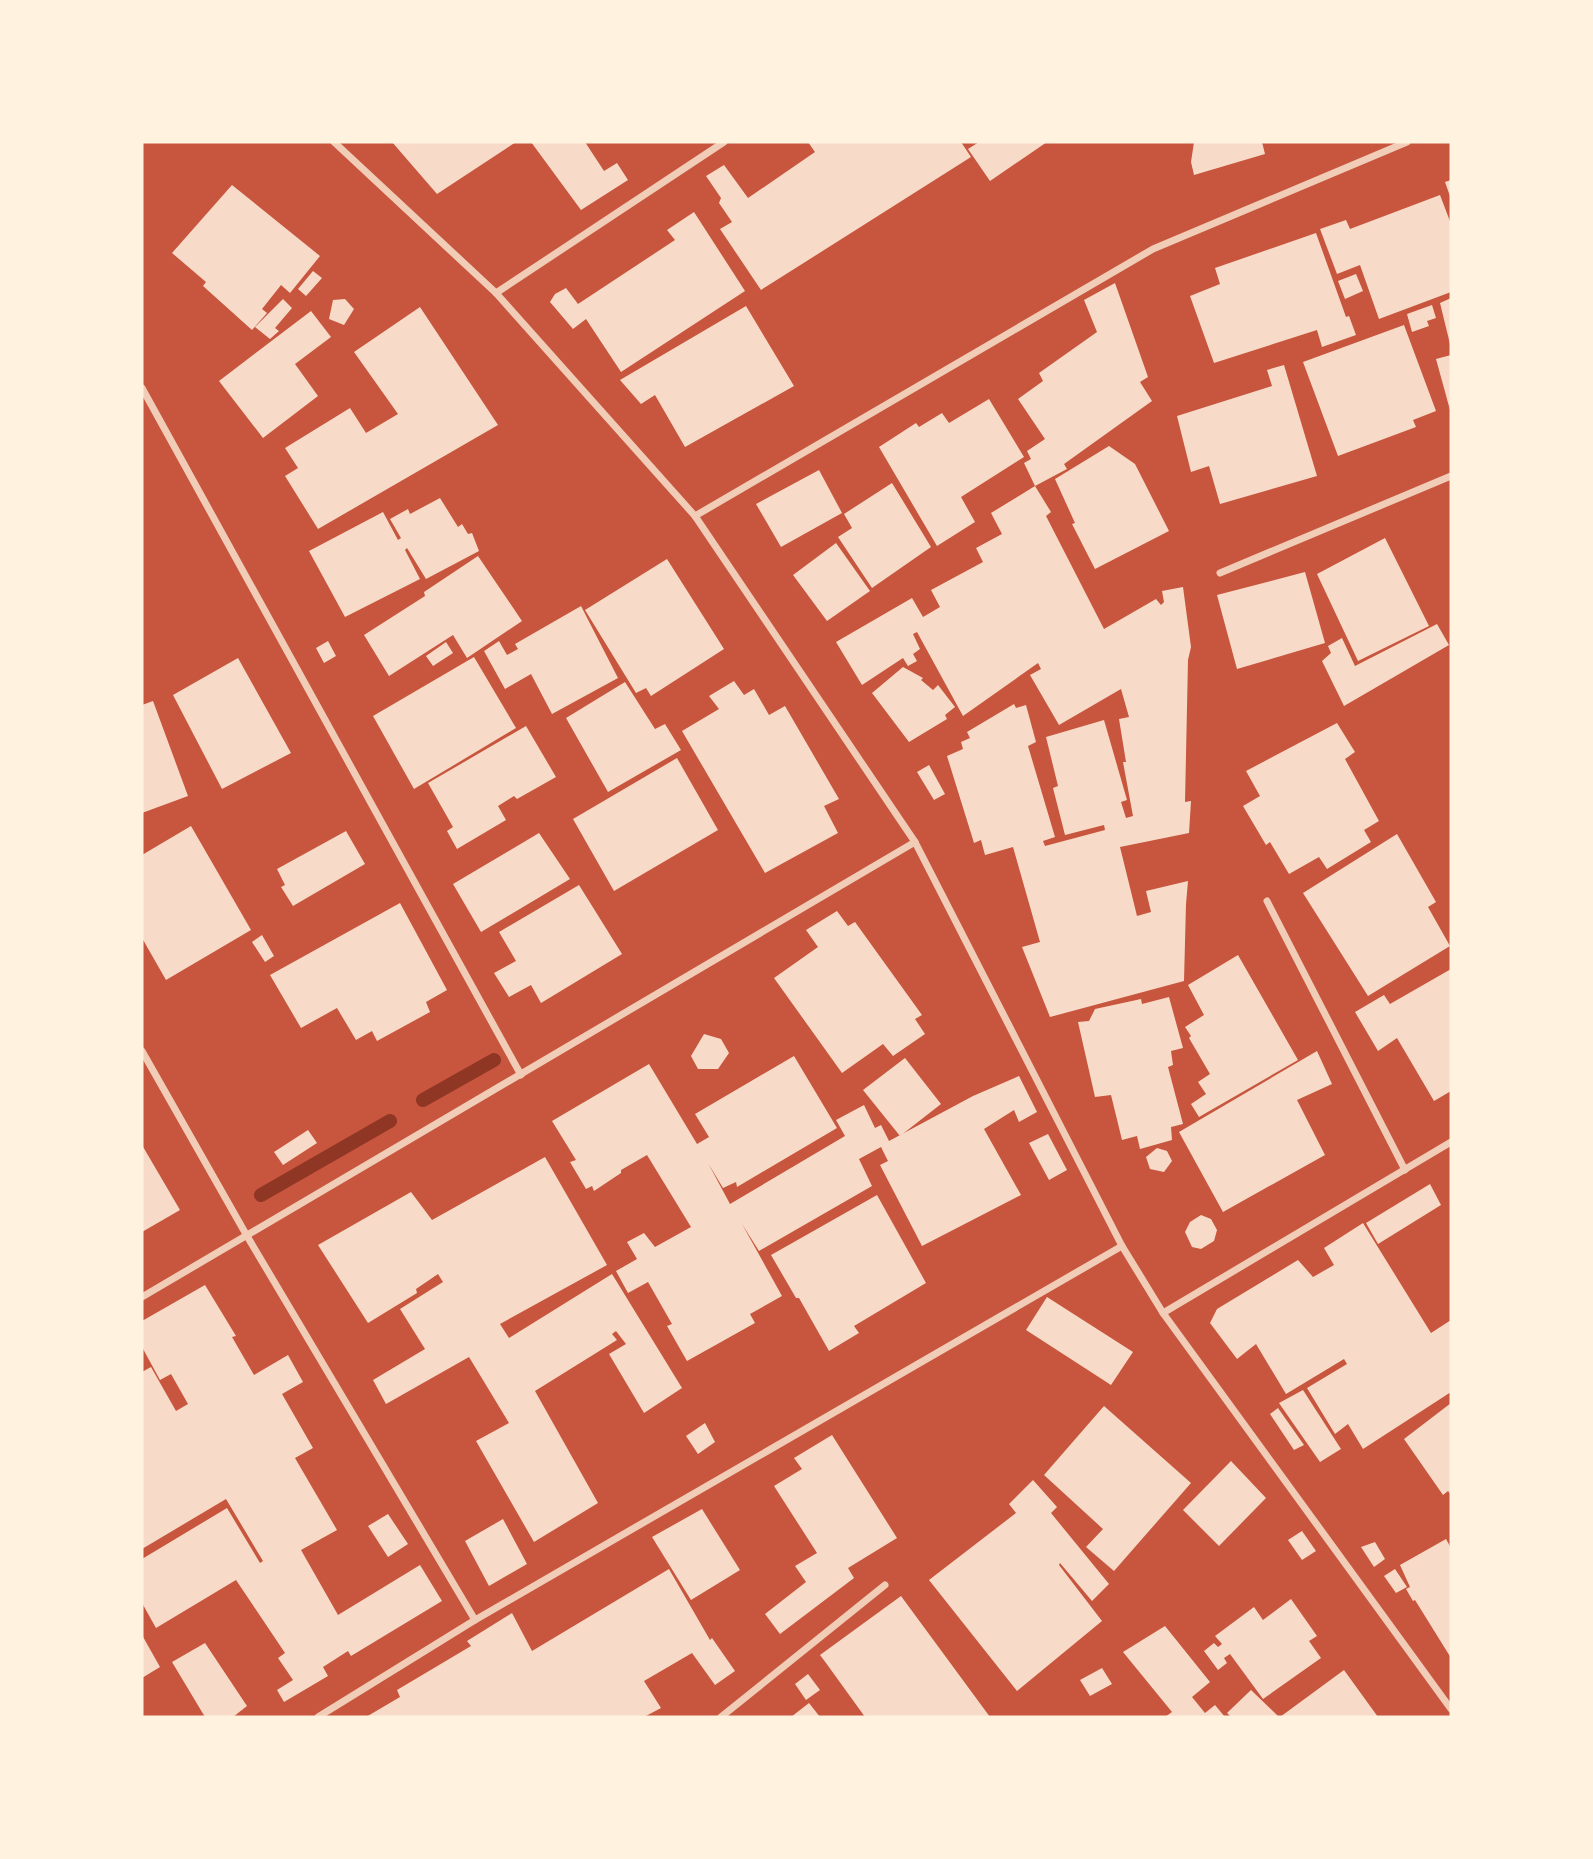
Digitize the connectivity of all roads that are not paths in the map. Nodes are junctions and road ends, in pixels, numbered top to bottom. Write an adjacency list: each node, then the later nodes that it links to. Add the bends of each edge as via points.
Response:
1 (334, 142): 4 (street)
2 (724, 142): 4 (street)
3 (1407, 142): 7 (street, via 1153,249)
4 (496, 293): 7 (street)
5 (142, 388): 12 (street)
6 (1451, 475): 8 (street)
7 (695, 516): 9 (street)
8 (1220, 573)
9 (915, 842): 12 (street); 16 (street)
10 (1267, 901): 14 (street)
11 (142, 1051): 15 (street)
12 (521, 1075): 15 (street)
13 (1451, 1143): 14 (street)
14 (1405, 1170): 18 (street)
15 (247, 1236): 17 (street); 20 (street)
16 (1122, 1246): 18 (street); 20 (street)
17 (142, 1297)
18 (1163, 1313): 21 (street)
19 (885, 1585): 23 (street)
20 (475, 1620): 22 (street)
21 (1451, 1709)
22 (317, 1717)
23 (721, 1717)

